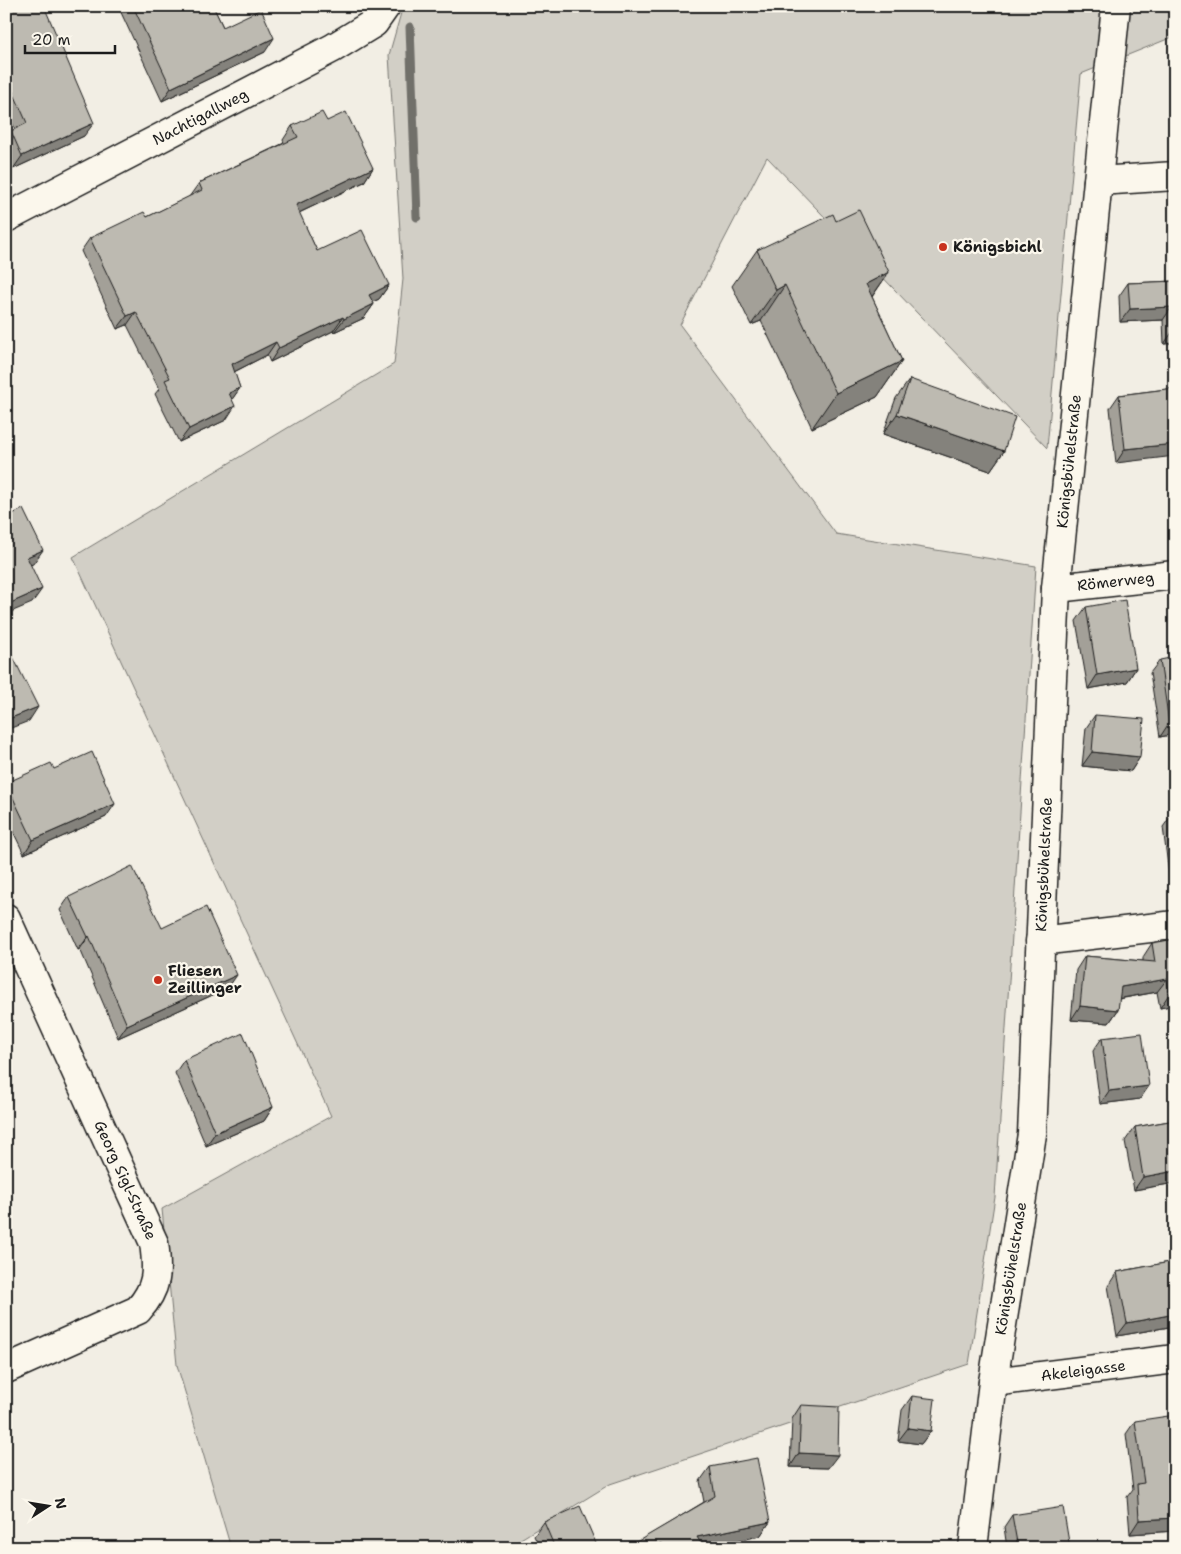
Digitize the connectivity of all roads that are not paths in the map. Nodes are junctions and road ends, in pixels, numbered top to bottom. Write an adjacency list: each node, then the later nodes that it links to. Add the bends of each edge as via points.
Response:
1 (386, 6): 5 (street, Nachtigallweg, via 374,23 333,48)
2 (1116, 6): 4 (street, Königsbühelstraße)
3 (1175, 176): 4 (street)
4 (1098, 180): 7 (street, Königsbühelstraße)
5 (6, 218)
6 (1175, 575): 7 (street, Römerweg)
7 (1056, 588): 10 (street, Königsbühelstraße)
8 (6, 918): 12 (street, Georg Sigl-Straße, via 154,1243 157,1264 155,1284 138,1310)
9 (1175, 925): 10 (street)
10 (1040, 941): 13 (street, Königsbühelstraße, via 1032,1134)
11 (1175, 1359): 13 (street, Akeleigasse)
12 (6, 1369)
13 (993, 1382): 14 (street, Königsbühelstraße)
14 (973, 1548)

